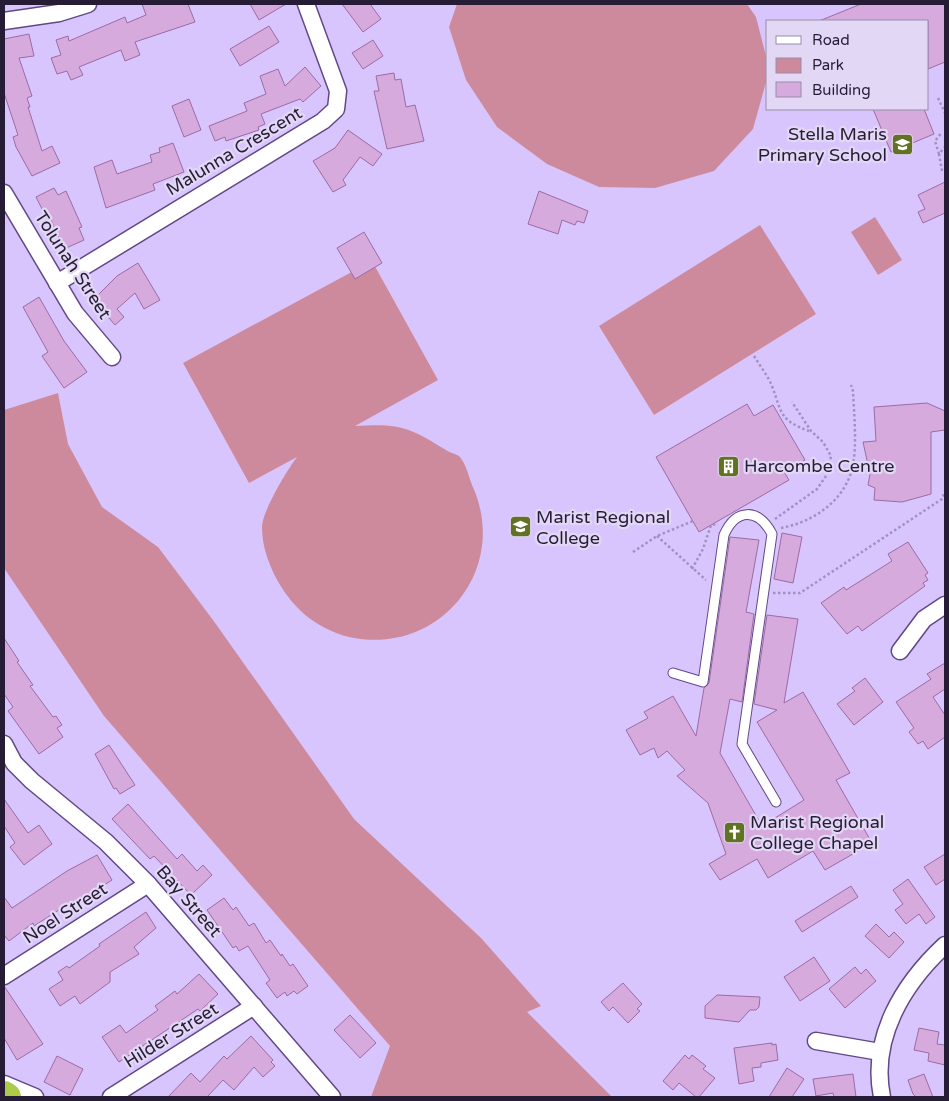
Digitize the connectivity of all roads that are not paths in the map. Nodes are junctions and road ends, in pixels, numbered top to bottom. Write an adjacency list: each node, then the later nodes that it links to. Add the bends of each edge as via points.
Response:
1 (88, 4): 3 (street, via 59,13)
2 (306, 4): 5 (street, Malunna Crescent, via 338,91 336,109)
3 (4, 21)
4 (4, 193): 5 (street, Tolunah Street)
5 (57, 283): 6 (street, Tolunah Street, via 75,312)
6 (112, 357)
7 (945, 606): 8 (street, via 924,619)
8 (900, 651)
9 (673, 673): 11 (lane, via 703,682 724,535 730,523 740,516 754,515 768,526 772,534 742,744)
10 (4, 744): 12 (street, Bay Street, via 14,763 32,781 106,842)
11 (776, 802)
12 (148, 884): 14 (street, Noel Street); 15 (street, Bay Street)
13 (945, 945): 17 (street, via 923,965 906,988)
14 (4, 976)
15 (254, 1006): 22 (street, Hilder Street); 23 (street, Bay Street)
16 (816, 1041): 17 (street)
17 (880, 1052): 24 (street)
18 (4, 1084): 21 (street)
19 (4, 1094): 20 (highway)
20 (6, 1097)
21 (35, 1097)
22 (111, 1097)
23 (332, 1097)
24 (882, 1097)

